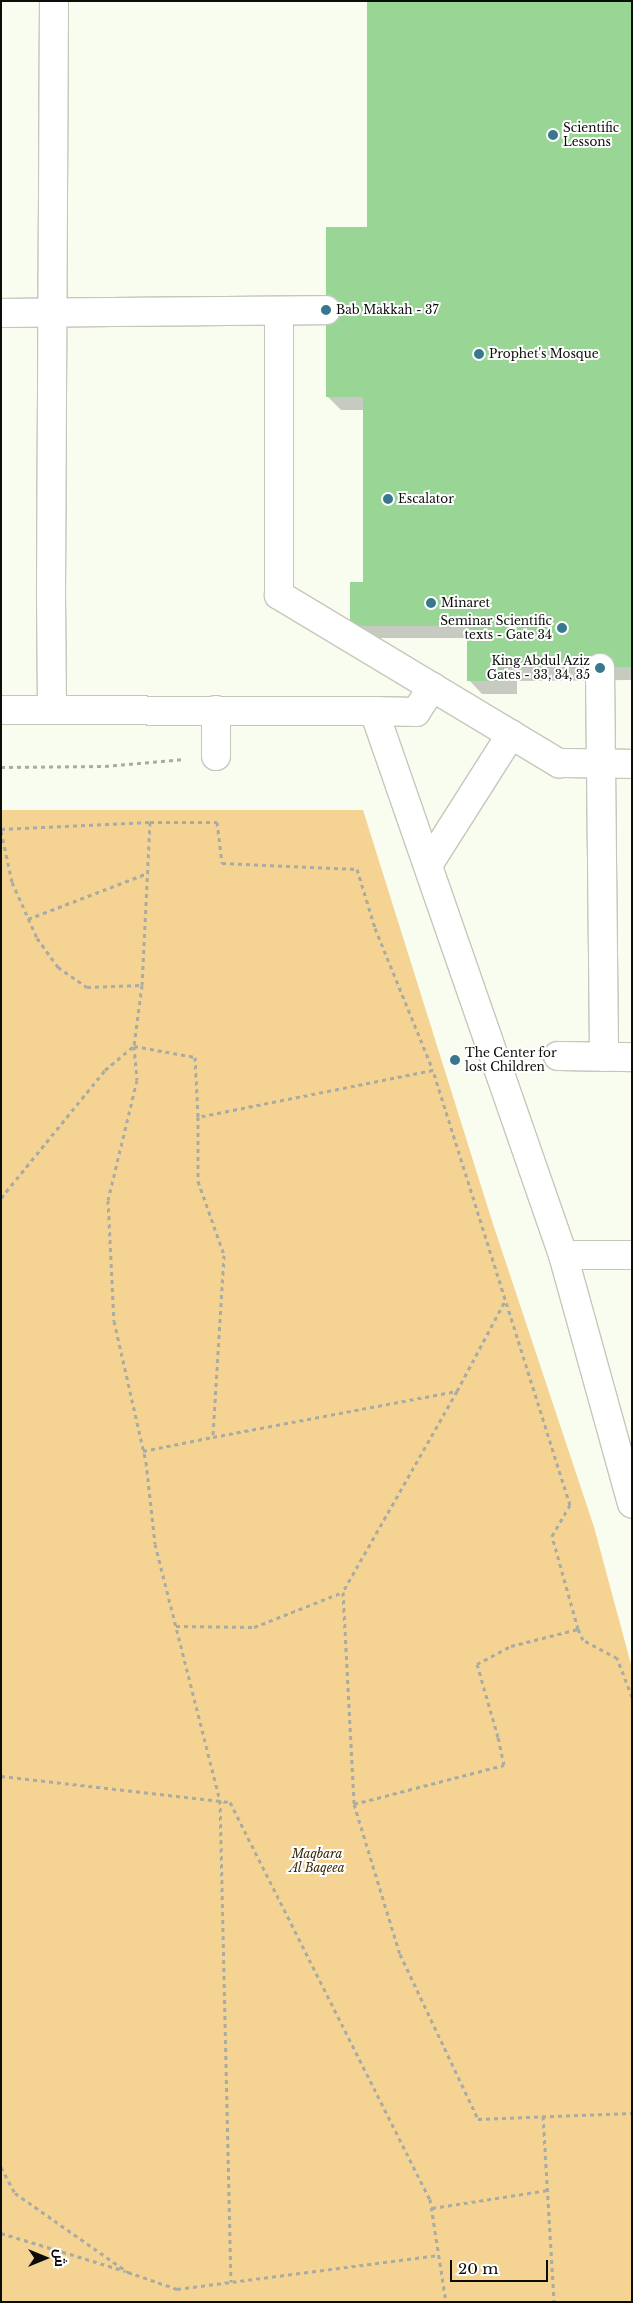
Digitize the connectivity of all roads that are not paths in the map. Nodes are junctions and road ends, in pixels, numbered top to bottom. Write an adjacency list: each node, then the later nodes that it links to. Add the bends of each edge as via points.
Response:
1 (54, 1): 5 (street)
2 (326, 310): 3 (street)
3 (279, 311): 5 (street); 7 (street, via 279,595)
4 (1, 313): 5 (street)
5 (53, 313): 8 (street)
6 (600, 668): 14 (street)
7 (432, 687): 11 (street, via 416,712); 12 (street)
8 (52, 709): 9 (street); 10 (street)
9 (1, 710)
10 (216, 710): 11 (street); 13 (street)
11 (374, 711): 16 (street)
12 (511, 734): 14 (street, via 559,763); 16 (street)
13 (216, 756)
14 (601, 764): 15 (street); 19 (street)
15 (632, 764)
16 (428, 865): 20 (street)
17 (558, 1056): 19 (street)
18 (632, 1057): 19 (street)
19 (604, 1058)
20 (563, 1255): 21 (street); 22 (street)
21 (632, 1255)
22 (632, 1504)

